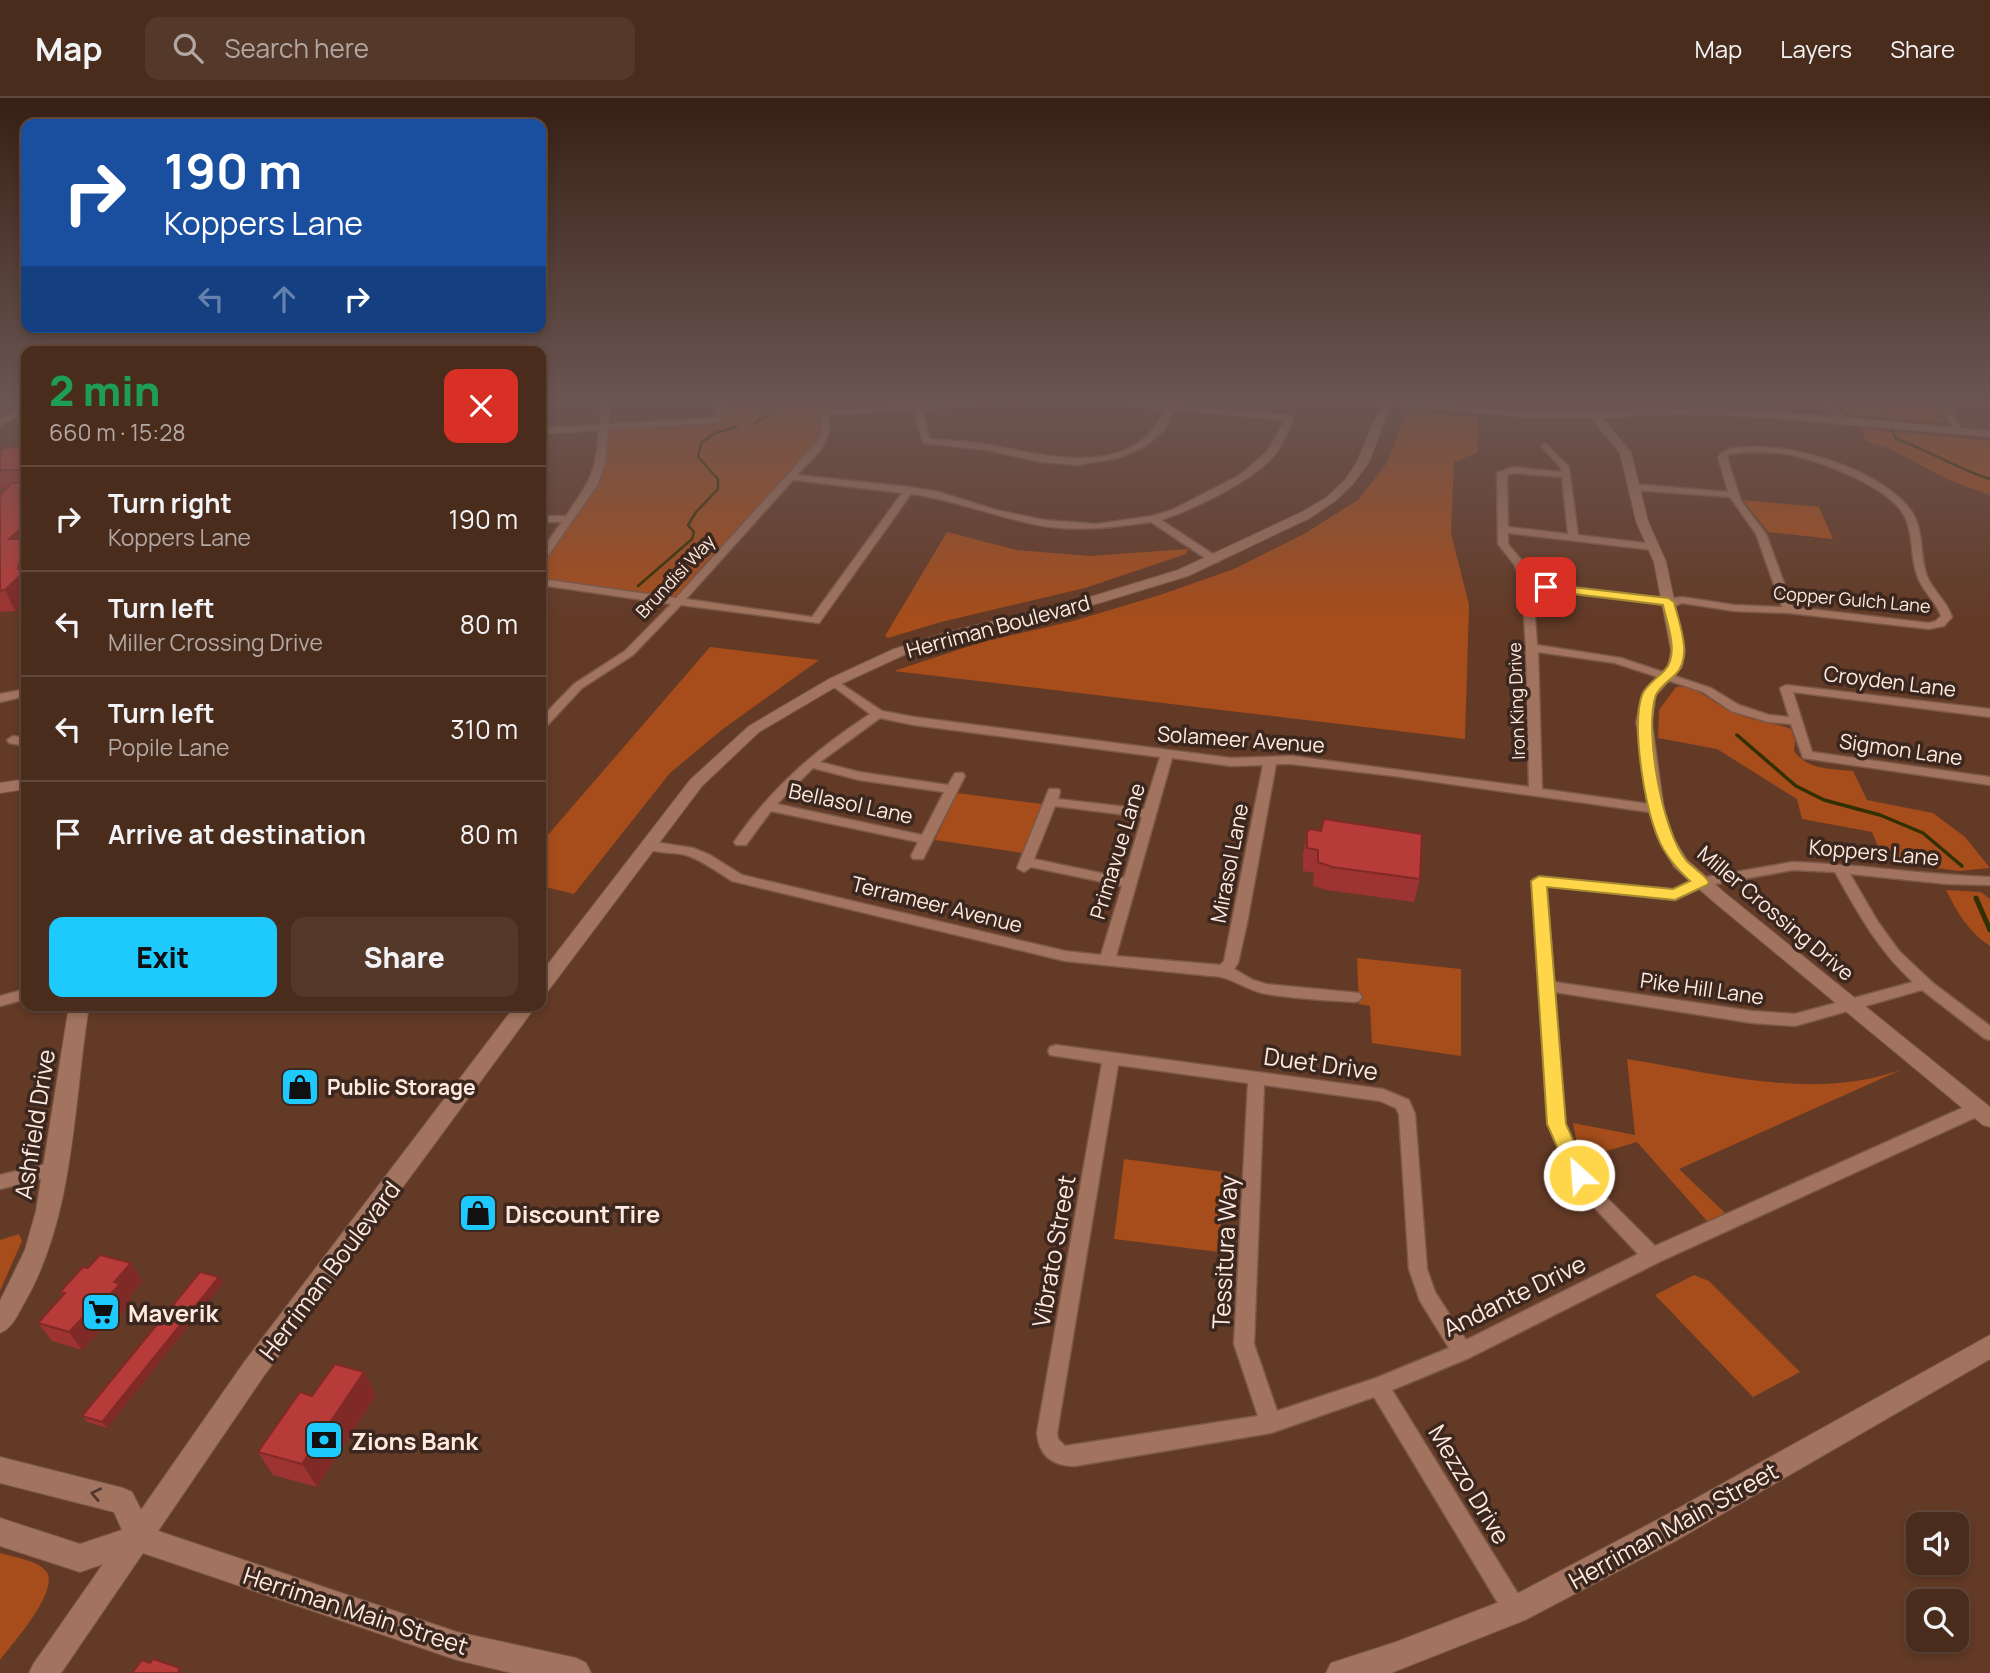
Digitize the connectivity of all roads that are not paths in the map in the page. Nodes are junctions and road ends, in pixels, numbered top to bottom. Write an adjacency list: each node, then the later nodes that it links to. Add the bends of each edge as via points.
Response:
1 (597, 472): 17 (street)
2 (795, 472): 11 (street, Brundisi Way)
3 (1248, 472): 16 (street)
4 (1356, 472): 22 (main road, Herriman Boulevard, via 1331,499 1306,515)
5 (1504, 472): 18 (street, Iron King Drive)
6 (1540, 472): 10 (street, Iron King Drive)
7 (1631, 472): 12 (main road, Miller Crossing Drive)
8 (1727, 472): 14 (street, Copper Gulch Lane)
9 (1852, 472): 27 (street, Copper Gulch Lane, via 1898,502 1907,513 1922,576 1947,617 1929,626)
10 (1566, 475): 19 (street)
11 (791, 477): 13 (street); 25 (street, Brundisi Way)
12 (1634, 485): 14 (street); 20 (main road, Miller Crossing Drive)
13 (909, 490): 16 (street, via 1044,523 1097,527); 25 (street, via 815,621)
14 (1734, 495): 27 (street, via 1761,534)
15 (546, 519): 17 (street)
16 (1153, 519): 22 (street)
17 (566, 520): 21 (street)
18 (1504, 530): 19 (street); 24 (street, Iron King Drive, via 1503,544 1519,563)
19 (1573, 538): 20 (street)
20 (1653, 547): 26 (main road, Miller Crossing Drive)
21 (546, 550)
22 (1215, 560): 30 (main road, Herriman Boulevard, via 1082,604 899,652)
23 (546, 583): 25 (street)
24 (1527, 585): 26 (street, Copper Gulch Lane); 28 (street, Iron King Drive)
25 (680, 600): 35 (street, Brundisi Way, via 629,653 578,686)
26 (1668, 602): 27 (street, Copper Gulch Lane, via 1714,610); 29 (main road, Miller Crossing Drive, via 1678,651)
27 (1788, 610)
28 (1532, 648): 29 (street, via 1609,658); 43 (street, Iron King Drive)
29 (1669, 675): 36 (street, via 1707,690 1735,708); 45 (main road, Miller Crossing Drive, via 1649,694 1644,722)
30 (834, 682): 34 (street, Solameer Avenue); 49 (main road, Herriman Boulevard, via 754,729 696,783)
31 (21, 694): 32 (street)
32 (0, 698)
33 (1990, 713): 36 (street, Croyden Lane, via 1786,688)
34 (878, 714): 37 (street, Solameer Avenue); 39 (street)
35 (546, 720)
36 (1796, 721): 40 (street, Sigmon Lane, via 1807,755)
37 (1167, 754): 38 (street, Solameer Avenue, via 1231,762); 46 (street, Primavue Lane)
38 (1270, 761): 43 (street, Solameer Avenue); 56 (street, Mirasol Lane, via 1240,923 1231,963)
39 (808, 763): 44 (street); 47 (street, via 859,776 956,783)
40 (1990, 781)
41 (21, 784): 42 (main road)
42 (0, 788)
43 (1536, 791): 45 (street, Solameer Avenue)
44 (767, 806): 47 (street, Bellasol Lane); 48 (street)
45 (1656, 809): 53 (main road, Miller Crossing Drive, via 1680,863)
46 (1149, 814): 54 (street, Primavue Lane); 54 (street, via 1052,797 1024,866)
47 (926, 840): 50 (street)
48 (741, 842)
49 (648, 845): 55 (street, Terrameer Avenue, via 688,851 737,878 1065,956); 57 (main road, Herriman Boulevard)
50 (918, 856)
51 (1840, 868): 52 (street, Koppers Lane); 53 (street, Koppers Lane, via 1793,866); 58 (street, via 1893,954)
52 (1990, 881)
53 (1701, 882): 59 (street, Koppers Lane, via 1675,895 1539,881); 63 (main road, Miller Crossing Drive)
54 (1129, 883): 55 (street, Primavue Lane)
55 (1107, 960): 56 (street, Terrameer Avenue)
56 (1224, 970): 61 (street, via 1266,989)
57 (546, 979)
58 (1924, 984): 63 (street, Pike Hill Lane); 66 (street)
59 (1547, 986): 63 (street, Pike Hill Lane, via 1795,1020); 73 (street, Koppers Lane, via 1556,1124 1565,1149 1597,1199)
60 (21, 995): 62 (street)
61 (1353, 997)
62 (0, 1000)
63 (1850, 1004): 70 (main road, Miller Crossing Drive)
64 (78, 1011): 71 (main road, Ashfield Drive)
65 (522, 1011): 82 (main road, Herriman Boulevard, via 262,1359)
66 (1990, 1034)
67 (1056, 1051): 68 (street, Duet Drive)
68 (1111, 1059): 69 (street, Duet Drive); 79 (street, Vibrato Street, via 1047,1433)
69 (1256, 1078): 76 (street, Duet Drive, via 1383,1095 1403,1104 1418,1269 1432,1305); 78 (street, Tessitura Way, via 1244,1344)
70 (1984, 1114): 73 (street, Andante Drive)
71 (54, 1169): 72 (street); 74 (main road, Ashfield Drive, via 45,1230 29,1274)
72 (0, 1182)
73 (1652, 1256): 76 (street, Andante Drive)
74 (0, 1322)
75 (1990, 1346): 83 (main road, Herriman Main Street, via 1667,1530)
76 (1462, 1352): 77 (street, Andante Drive)
77 (1379, 1386): 78 (street, Andante Drive); 83 (street, Mezzo Drive)
78 (1270, 1423): 79 (street, Andante Drive, via 1075,1457)
79 (1053, 1451)
80 (0, 1470): 82 (main road, one-way to 80, via 123,1500)
81 (0, 1532): 82 (main road, via 80,1558)
82 (139, 1538): 84 (main road, Herriman Boulevard); 85 (main road, Herriman Main Street, via 457,1646)
83 (1515, 1610): 86 (main road, Herriman Main Street, via 1396,1657)
84 (44, 1673)
85 (576, 1673)
86 (1341, 1673)

